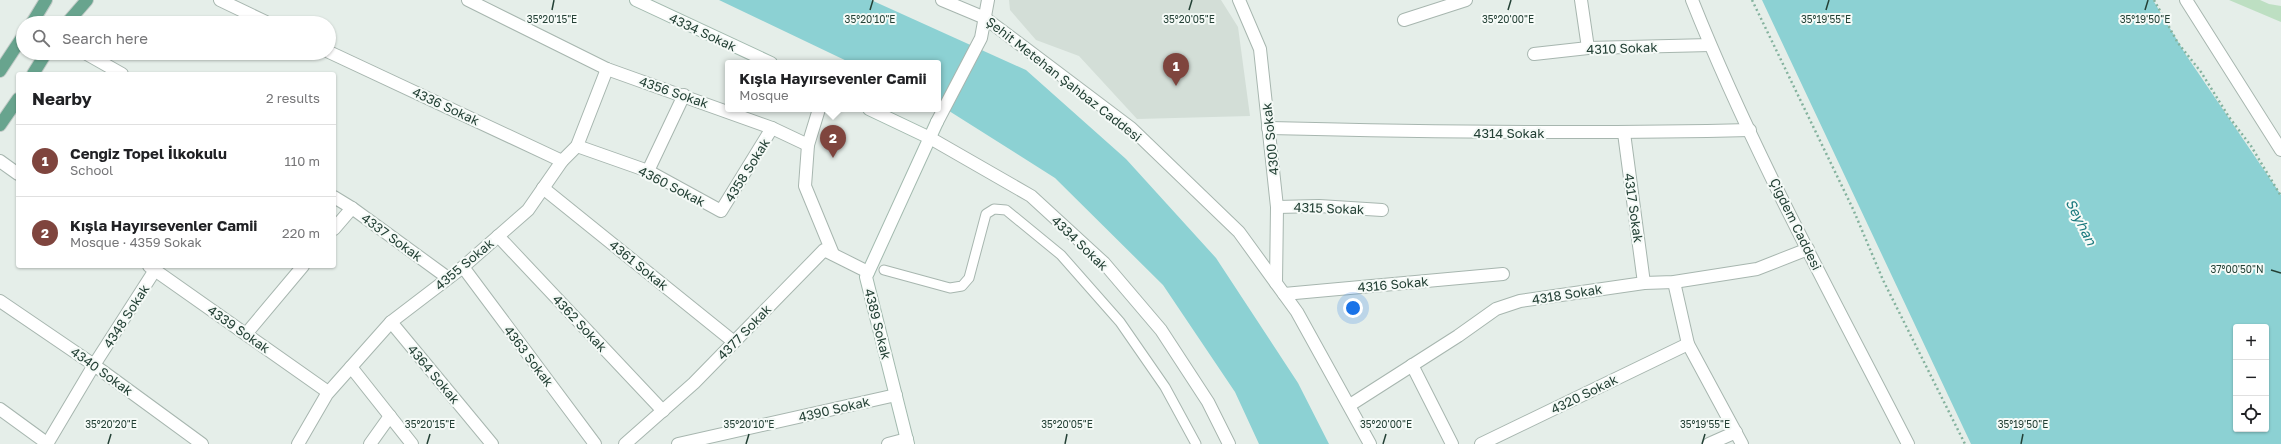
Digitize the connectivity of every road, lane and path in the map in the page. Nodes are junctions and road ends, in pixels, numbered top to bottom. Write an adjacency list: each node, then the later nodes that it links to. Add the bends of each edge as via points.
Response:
1 (46, 0): 15 (main road)
2 (87, 0): 16 (main road)
3 (220, 0): 17 (street)
4 (468, 0): 28 (street, 4356 Sokak)
5 (636, 0): 27 (street, 4334 Sokak)
6 (942, 0): 18 (street, Şehit Metehan Şahbaz Caddesi)
7 (988, 0): 18 (street, 4389 Sokak)
8 (1238, 0): 40 (street, 4300 Sokak, via 1260,49)
9 (1466, 0): 19 (street)
10 (1581, 0): 22 (street)
11 (1692, 0): 20 (street, Çiğdem Caddesi)
12 (1752, 0): 107 (path, via 1853,209 1883,280)
13 (2154, 0): 52 (path, via 2178,43 2251,146)
14 (2186, 0): 46 (street)
15 (36, 16)
16 (72, 16)
17 (253, 16)
18 (985, 18): 43 (street, 4389 Sokak, via 981,38); 70 (street, Şehit Metehan Şahbaz Caddesi, via 1130,128 1239,232)
19 (1404, 20)
20 (1710, 45): 22 (street, 4310 Sokak); 41 (street, Çiğdem Caddesi)
21 (16, 47): 29 (main road)
22 (1588, 48): 23 (street, 4310 Sokak)
23 (1534, 54)
24 (336, 55): 48 (street, 4336 Sokak)
25 (42, 60): 30 (main road)
26 (97, 60): 31 (street)
27 (765, 60)
28 (607, 69): 32 (street, 4356 Sokak); 45 (street, 4355 Sokak)
29 (0, 71)
30 (34, 72)
31 (118, 72)
32 (684, 95): 34 (street, 4356 Sokak); 49 (street)
33 (16, 102): 38 (main road)
34 (725, 110)
35 (729, 112): 39 (street, 4356 Sokak)
36 (818, 112): 44 (street)
37 (875, 112): 43 (street, 4334 Sokak)
38 (0, 125)
39 (772, 128): 44 (street, 4356 Sokak); 57 (street, 4358 Sokak)
40 (1268, 128): 42 (street, 4314 Sokak, via 1470,133); 54 (street, 4300 Sokak)
41 (1750, 130): 42 (street, 4314 Sokak); 60 (street, Çiğdem Caddesi)
42 (1624, 133): 71 (street, 4317 Sokak)
43 (930, 138): 66 (street, 4389 Sokak); 100 (street, 4334 Sokak, via 1031,196 1104,263 1161,330 1208,402)
44 (808, 145): 61 (street, via 805,186)
45 (577, 146): 48 (street, 4355 Sokak); 49 (street, 4360 Sokak)
46 (2281, 150)
47 (0, 161): 50 (street)
48 (562, 161): 51 (street, 4355 Sokak)
49 (648, 172): 57 (street, 4360 Sokak)
50 (16, 173)
51 (543, 188): 59 (street, 4355 Sokak, via 528,210); 76 (street, 4361 Sokak)
52 (2281, 196)
53 (336, 198): 55 (street, 4337 Sokak)
54 (1277, 207): 56 (street, 4315 Sokak, via 1319,206); 70 (street, 4300 Sokak)
55 (352, 208): 58 (street); 68 (street, 4337 Sokak)
56 (1382, 210)
57 (721, 211)
58 (336, 227)
59 (498, 236): 64 (street, 4355 Sokak); 85 (street, 4362 Sokak)
60 (1808, 249): 69 (street, 4318 Sokak, via 1757,269); 106 (street, Çiğdem Caddesi)
61 (833, 254): 66 (street); 76 (street, 4377 Sokak, via 824,250)
62 (152, 268): 75 (street, 4339 Sokak); 78 (street, 4348 Sokak)
63 (301, 268): 75 (street)
64 (463, 268): 68 (street, 4355 Sokak); 95 (street, 4363 Sokak)
65 (884, 270): 99 (lane, via 950,288 962,286 969,278 986,214 994,209 1006,210 1061,255 1120,322 1165,387)
66 (868, 272): 82 (street, 4389 Sokak, via 866,277)
67 (1503, 274): 72 (street, 4316 Sokak)
68 (448, 278): 74 (street, 4355 Sokak)
69 (1674, 282): 71 (street, 4318 Sokak); 77 (street)
70 (1276, 283): 72 (street, Şehit Metehan Şahbaz Caddesi)
71 (1644, 283): 79 (street, 4318 Sokak, via 1520,301 1496,309)
72 (1284, 294): 83 (street, Şehit Metehan Şahbaz Caddesi)
73 (0, 301): 78 (street, 4340 Sokak)
74 (391, 322): 80 (street, 4355 Sokak); 94 (street, 4364 Sokak)
75 (246, 334): 81 (street, 4339 Sokak)
76 (734, 342): 85 (street, 4377 Sokak)
77 (1688, 344): 87 (street); 103 (street, 4320 Sokak)
78 (94, 365): 89 (street, 4348 Sokak); 90 (street, 4340 Sokak)
79 (1412, 365): 83 (street, 4318 Sokak); 102 (street)
80 (350, 367): 81 (street, 4355 Sokak); 86 (street)
81 (328, 392): 91 (street, 4355 Sokak)
82 (896, 395): 88 (street, 4389 Sokak); 97 (street, 4390 Sokak)
83 (1350, 405): 101 (street, Şehit Metehan Şahbaz Caddesi)
84 (0, 409): 89 (street)
85 (663, 410): 96 (street, 4377 Sokak)
86 (390, 416): 92 (street); 93 (street)
87 (1736, 432): 104 (street); 105 (street)
88 (908, 442): 98 (street)
89 (48, 444)
90 (202, 444)
91 (298, 444)
92 (370, 444)
93 (412, 444)
94 (492, 444)
95 (595, 444)
96 (625, 444)
97 (678, 444)
98 (888, 444)
99 (1196, 444)
100 (1229, 444)
101 (1370, 444)
102 (1452, 444)
103 (1480, 444)
104 (1709, 444)
105 (1742, 444)
106 (1908, 444)
107 (1965, 444)

